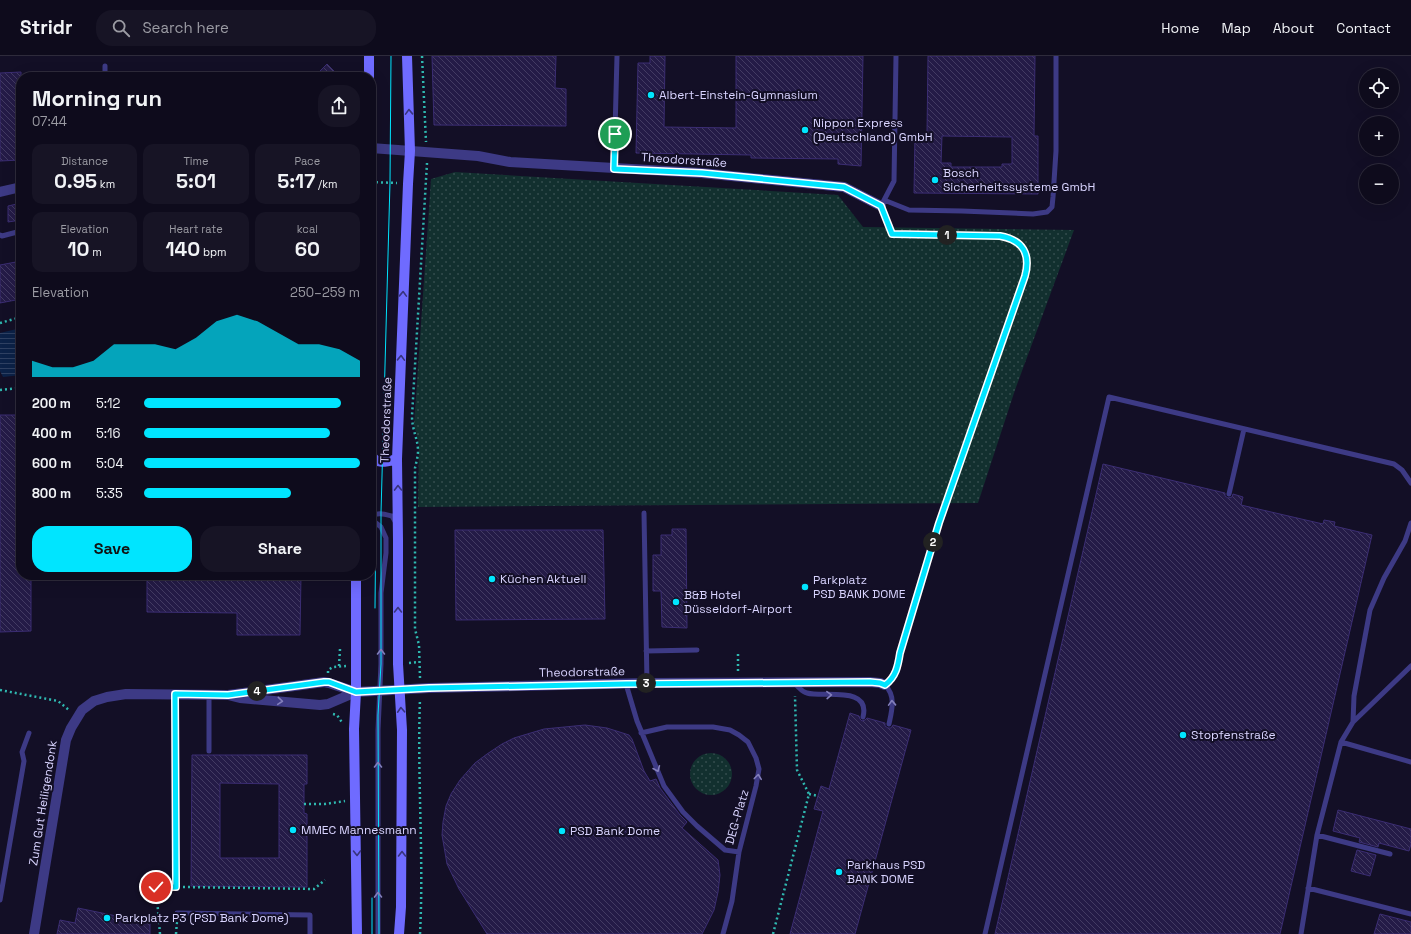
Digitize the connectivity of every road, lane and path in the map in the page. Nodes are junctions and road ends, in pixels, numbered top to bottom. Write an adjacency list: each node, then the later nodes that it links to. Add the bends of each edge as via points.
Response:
1 (369, 56): 9 (main road)
2 (407, 56): 11 (main road, Theodorstraße, one-way to 2)
3 (422, 56): 12 (path)
4 (617, 56): 13 (lane)
5 (896, 56): 18 (lane, via 894,180)
6 (1056, 56): 18 (lane, via 1056,151 1052,207 1047,212 1033,214 909,210)
7 (105, 66): 8 (lane)
8 (105, 72)
9 (368, 72)
10 (376, 148): 11 (street, Theodorstraße)
11 (410, 151): 12 (street, Theodorstraße); 15 (main road, Theodorstraße)
12 (427, 153): 13 (street, Theodorstraße); 47 (path, via 412,416 418,453 415,468 415,629 419,645)
13 (614, 169): 18 (street, Theodorstraße, via 702,173 844,187)
14 (376, 182): 15 (path)
15 (408, 184): 26 (main road, Theodorstraße, one-way to 15)
16 (16, 188): 17 (street)
17 (0, 192)
18 (882, 203): 46 (lane, via 892,234 1000,236 1009,238 1023,248 1028,258 1028,266 939,523 900,653 897,672)
19 (16, 233): 20 (lane)
20 (0, 235)
21 (16, 319): 22 (path)
22 (0, 323)
23 (16, 388): 24 (path)
24 (0, 390)
25 (1244, 428): 28 (lane, via 1394,464); 29 (lane); 87 (lane, via 1109,397)
26 (397, 459): 27 (main road, via 382,463); 34 (main road, Theodorstraße, one-way to 26)
27 (376, 460)
28 (1411, 483)
29 (1230, 494)
30 (644, 513): 38 (lane)
31 (376, 514): 34 (lane, via 392,516)
32 (376, 522): 49 (lane, one-way to 32, via 381,593 386,538)
33 (1411, 523): 57 (lane, via 1405,541 1370,610 1354,696)
34 (398, 527): 50 (main road, Theodorstraße, one-way to 34)
35 (356, 580): 51 (main road)
36 (340, 649): 40 (path)
37 (697, 650): 38 (lane)
38 (646, 651): 42 (lane)
39 (738, 654): 43 (path)
40 (339, 666)
41 (1411, 666): 57 (lane)
42 (647, 683): 43 (street, Theodorstraße); 45 (street, Theodorstraße)
43 (738, 683): 44 (street, Theodorstraße)
44 (795, 683): 46 (street, Theodorstraße, via 870,682); 56 (lane, one-way to 56, via 805,693 850,695 857,698 864,708); 64 (path, via 797,770)
45 (626, 684): 47 (street, Theodorstraße); 60 (lane, DEG-Platz)
46 (885, 685): 58 (lane, one-way to 46, via 893,701)
47 (421, 689): 50 (street, Theodorstraße); 84 (path)
48 (0, 690): 55 (path, via 58,701)
49 (379, 691): 50 (street, Theodorstraße); 51 (street, Theodorstraße); 82 (lane, one-way to 49)
50 (400, 691): 83 (main road, Theodorstraße, one-way to 50, via 402,730)
51 (356, 692): 54 (street, Zum Gut Heiligendonk, via 324,682); 54 (street, Zum Gut Heiligendonk, one-way to 51, via 320,705); 66 (main road)
52 (175, 694): 53 (street, Zum Gut Heiligendonk); 55 (street, Zum Gut Heiligendonk, via 126,694 107,697 87,705); 72 (lane)
53 (209, 695): 54 (street, Zum Gut Heiligendonk); 62 (lane)
54 (228, 695)
55 (77, 717): 77 (street, Zum Gut Heiligendonk, via 66,740)
56 (863, 717)
57 (1353, 722): 61 (lane)
58 (889, 724)
59 (29, 733): 74 (lane, via 22,752 24,761)
60 (641, 733): 69 (lane, DEG-Platz, one-way to 69, via 664,786 683,812 725,850); 69 (lane, DEG-Platz, one-way to 60, via 758,769 748,742 730,730 713,727 667,727)
61 (1341, 742): 63 (lane); 68 (lane)
62 (209, 751)
63 (1411, 762)
64 (809, 794): 65 (path); 86 (path)
65 (818, 796)
66 (356, 800): 67 (path); 81 (main road, one-way to 81)
67 (304, 804)
68 (1317, 834): 70 (lane); 73 (lane)
69 (739, 852): 85 (lane, via 732,901)
70 (1390, 854)
71 (325, 880): 72 (path, via 314,889)
72 (176, 887): 78 (path, via 156,887)
73 (1308, 888): 76 (lane); 88 (lane)
74 (0, 900)
75 (177, 913): 79 (path); 80 (lane, via 310,915)
76 (1411, 914)
77 (34, 934)
78 (160, 934)
79 (176, 934)
80 (310, 934)
81 (357, 934)
82 (378, 934)
83 (399, 934)
84 (420, 934)
85 (723, 934)
86 (773, 934)
87 (984, 934)
88 (1301, 934)

